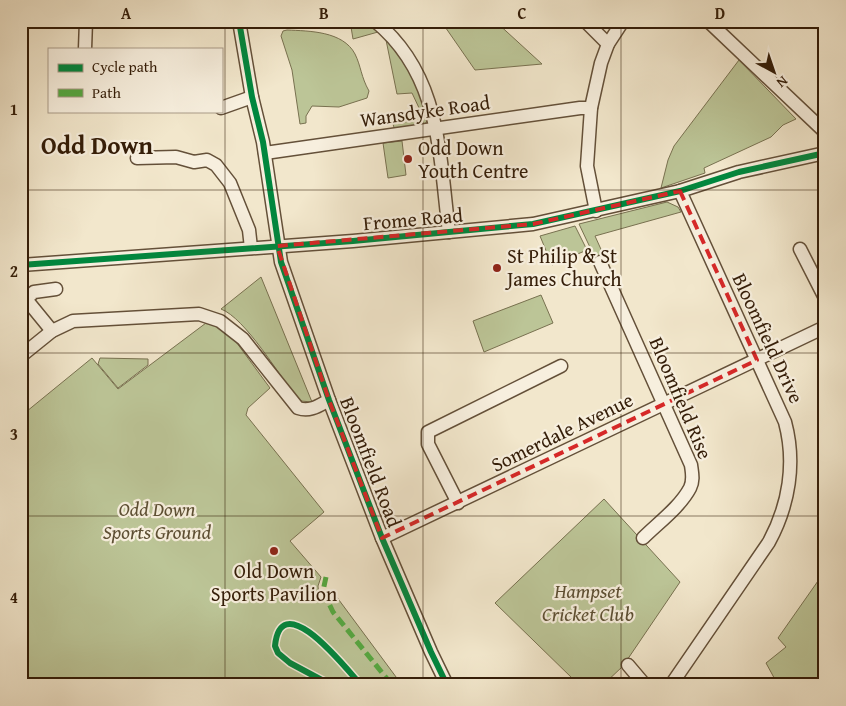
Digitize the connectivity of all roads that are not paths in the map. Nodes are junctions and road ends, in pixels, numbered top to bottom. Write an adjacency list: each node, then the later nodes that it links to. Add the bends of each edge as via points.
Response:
1 (86, 21): 8 (street)
2 (239, 21): 9 (street, Bloomfield Road)
3 (375, 21): 14 (street, via 399,46 418,73)
4 (585, 21): 7 (street)
5 (623, 21): 7 (street)
6 (708, 21): 12 (street)
7 (608, 44): 11 (street)
8 (85, 48)
9 (252, 97): 10 (street); 17 (street, Bloomfield Road)
10 (222, 108)
11 (591, 108): 14 (street, Wansdyke Road); 22 (street, via 587,166)
12 (805, 116): 13 (street); 15 (street)
13 (825, 121)
14 (436, 129): 17 (street, Wansdyke Road); 23 (street)
15 (825, 132)
16 (825, 146): 19 (street, Frome Road)
17 (265, 152): 24 (street, Bloomfield Road)
18 (825, 153): 19 (street, Frome Road)
19 (801, 157): 21 (street, Frome Road)
20 (137, 158): 25 (street, via 176,157 194,162 207,160 216,165 230,183 248,230)
21 (680, 191): 22 (street, Frome Road); 35 (street, Bloomfield Drive)
22 (596, 211): 23 (street, Frome Road, via 533,224)
23 (449, 232): 24 (street, Frome Road)
24 (277, 246): 25 (street, Frome Road); 37 (street, Bloomfield Road, via 288,287)
25 (251, 248): 28 (street, Frome Road)
26 (800, 249): 31 (street)
27 (600, 262): 38 (street, Bloomfield Rise)
28 (21, 265)
29 (56, 289): 30 (street)
30 (24, 296): 33 (street)
31 (825, 298)
32 (825, 327): 35 (street, Somerdale Avenue)
33 (52, 331): 34 (street); 37 (street, via 73,321 184,314 205,316 225,324 243,338 298,408 311,409)
34 (21, 356)
35 (757, 360): 38 (street, Somerdale Avenue); 45 (street, Bloomfield Drive, via 789,435 786,499 769,542)
36 (561, 366): 39 (street, via 428,432 428,444)
37 (329, 400): 40 (street, Bloomfield Road)
38 (663, 404): 39 (street, Somerdale Avenue); 41 (street, Bloomfield Rise, via 691,465 693,479 682,499)
39 (458, 503): 40 (street, Somerdale Avenue)
40 (382, 538): 43 (street, Bloomfield Road)
41 (643, 538)
42 (628, 665): 44 (street)
43 (447, 685)
44 (645, 685)
45 (671, 685)

